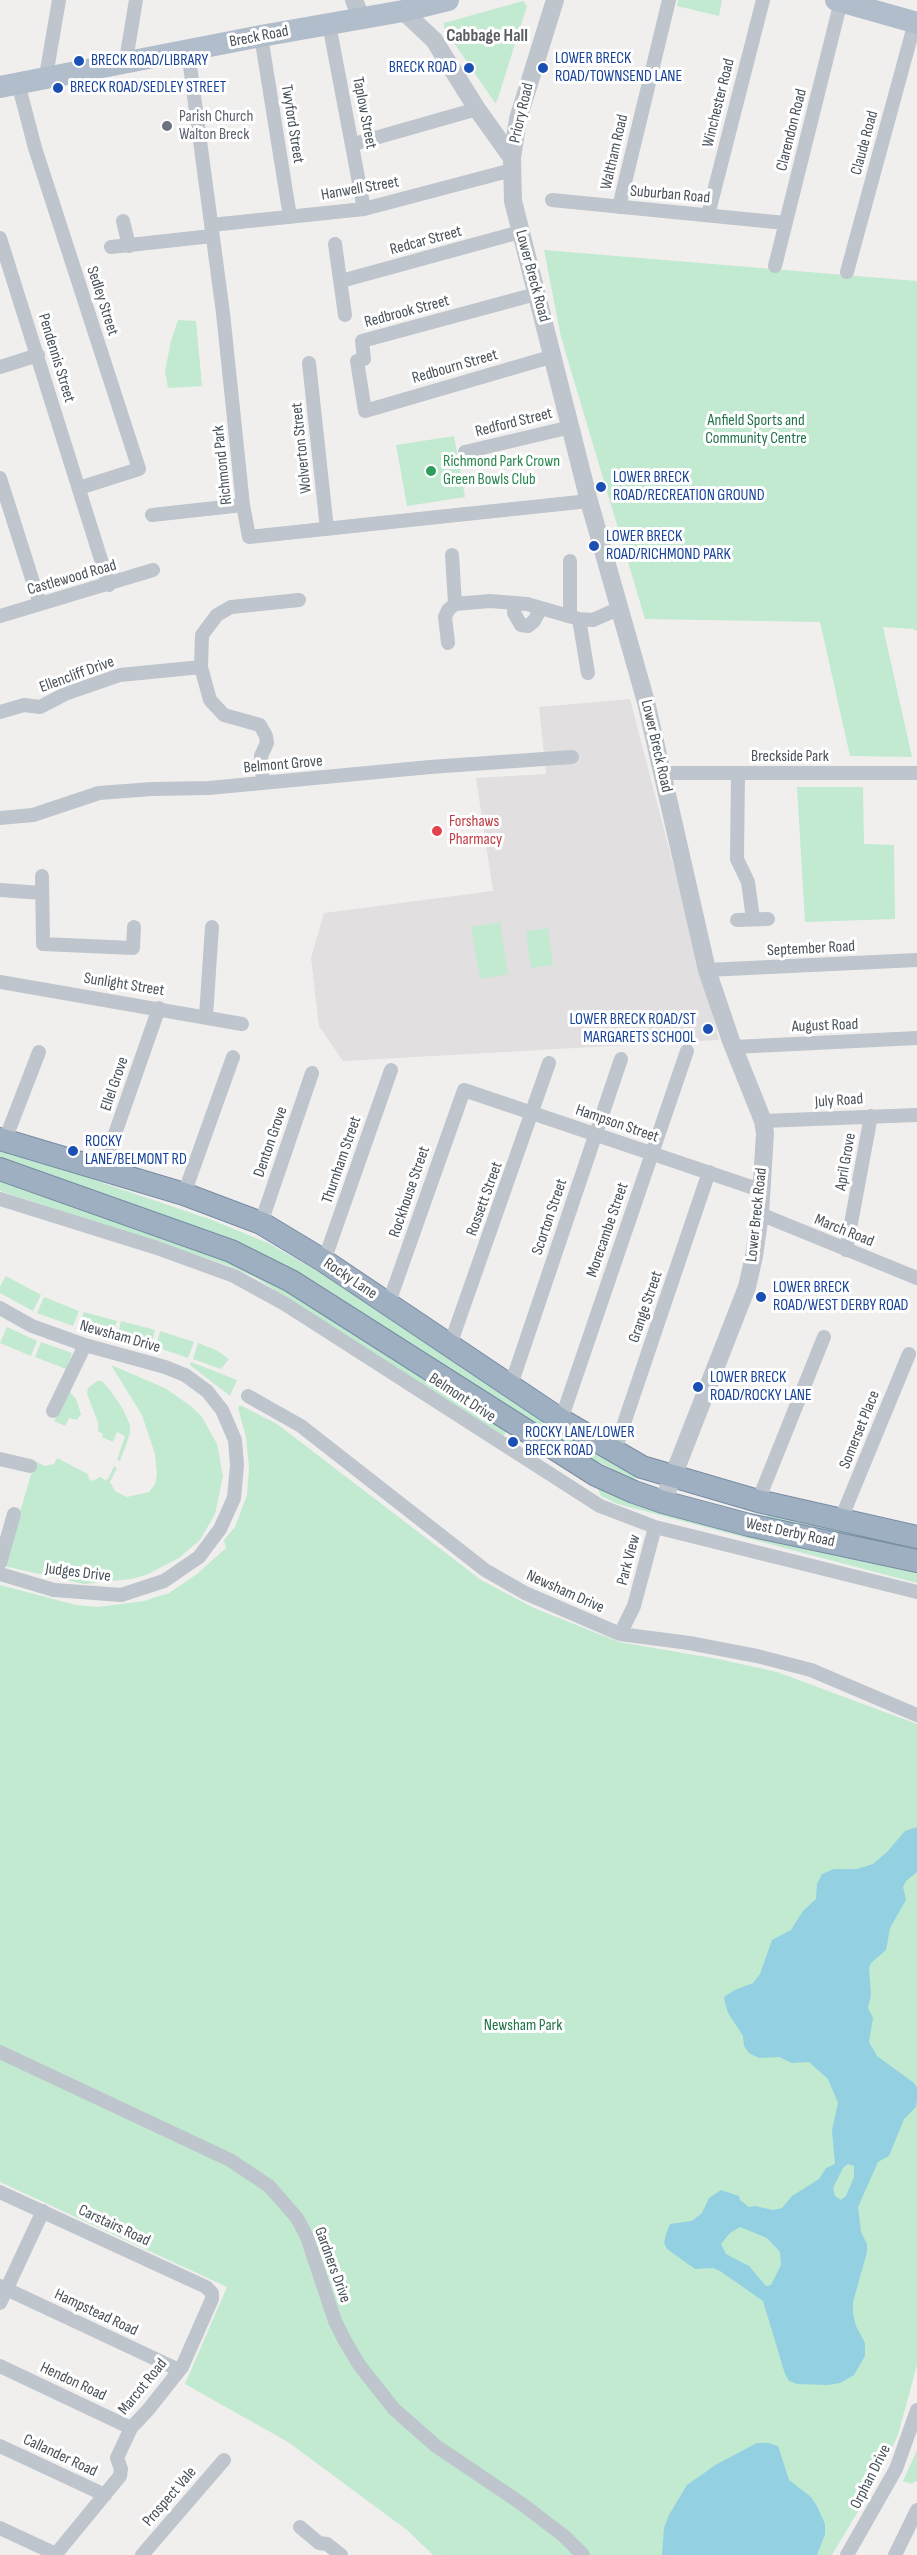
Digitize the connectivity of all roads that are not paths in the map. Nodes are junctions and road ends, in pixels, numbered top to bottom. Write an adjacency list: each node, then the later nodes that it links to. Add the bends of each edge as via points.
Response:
1 (59, 0): 16 (street, via 47,70)
2 (136, 0): 15 (street)
3 (448, 0): 10 (main road, Breck Road)
4 (555, 0): 20 (street, Priory Road, via 518,119)
5 (669, 0): 22 (street, Waltham Road)
6 (764, 0): 24 (street, Winchester Road)
7 (838, 1): 8 (main road); 27 (street, Clarendon Road)
8 (866, 3): 11 (main road)
9 (357, 9): 10 (main road, Breck Road); 12 (main road, Breck Road)
10 (404, 11): 18 (street, via 434,40)
11 (916, 22): 35 (street, Claude Road)
12 (329, 24): 13 (main road, Breck Road); 19 (street, Taplow Street)
13 (261, 36): 14 (main road, Breck Road); 25 (street, Twyford Street)
14 (188, 51): 15 (main road, Breck Road); 28 (street, Richmond Park)
15 (129, 63): 16 (main road, Breck Road)
16 (49, 78): 17 (main road, Breck Road)
17 (9, 85): 47 (street, Sedley Street, via 36,148 138,469)
18 (477, 109): 19 (street); 20 (street)
19 (354, 144): 23 (street, Taplow Street)
20 (512, 164): 23 (street, Hanwell Street); 29 (street, Lower Breck Road, via 513,201)
21 (552, 200): 22 (street, Suburban Road)
22 (619, 207): 24 (street, Suburban Road)
23 (364, 208): 25 (street, Hanwell Street)
24 (708, 215): 27 (street, Suburban Road)
25 (290, 217): 28 (street, Hanwell Street)
26 (123, 221): 32 (street)
27 (785, 223): 34 (street, Clarendon Road)
28 (212, 230): 32 (street, Hanwell Street); 49 (street, Richmond Park)
29 (520, 232): 36 (street, Redcar Street); 37 (street, Lower Breck Road)
30 (0, 238): 39 (street, Pendennis Street)
31 (335, 244): 36 (street)
32 (129, 246): 33 (street, Hanwell Street)
33 (111, 247)
34 (775, 266)
35 (847, 272)
36 (341, 281): 38 (street)
37 (536, 294): 40 (street, Lower Breck Road); 43 (street, Redbrook Street, via 362,341 364,359 357,361)
38 (345, 315)
39 (38, 355): 42 (street); 47 (street, Pendennis Street)
40 (554, 356): 43 (street, Redbourn Street); 44 (street, Lower Breck Road)
41 (309, 363): 51 (street, Wolverton Street)
42 (0, 367)
43 (365, 411)
44 (571, 427): 45 (street, Redford Street); 48 (street, Lower Breck Road)
45 (465, 452)
46 (0, 478): 58 (street)
47 (79, 488): 55 (street, Pendennis Street)
48 (589, 501): 51 (street, Richmond Park); 61 (street, Lower Breck Road)
49 (243, 505): 50 (street); 51 (street, Richmond Park, via 249,537)
50 (152, 515)
51 (327, 529)
52 (452, 555): 59 (street)
53 (570, 561): 63 (street)
54 (153, 570): 55 (street, Castlewood Road)
55 (109, 585): 58 (street, Castlewood Road)
56 (299, 600): 65 (street, via 231,607 217,615 202,635)
57 (515, 603): 59 (street); 60 (street); 60 (street, via 514,613 521,625 528,626)
58 (40, 604): 62 (street, Castlewood Road)
59 (455, 604): 64 (street, via 446,617)
60 (542, 608): 63 (street)
61 (620, 608): 63 (street, via 593,620); 69 (street, Lower Breck Road)
62 (0, 616)
63 (574, 618): 66 (street)
64 (448, 643)
65 (201, 667): 67 (street, Ellencliff Drive, via 120,675 40,707 24,705); 72 (street, via 210,700 217,708 231,718 260,725 266,735 261,756)
66 (588, 673)
67 (0, 712)
68 (572, 757): 72 (street, Belmont Grove)
69 (662, 773): 71 (street, Breckside Park); 83 (street, Lower Breck Road)
70 (917, 773): 71 (street, Breckside Park)
71 (738, 774): 77 (street, via 737,859 748,882)
72 (263, 783): 73 (street, Belmont Grove, via 99,793 33,815)
73 (0, 818)
74 (42, 876): 76 (street)
75 (0, 890): 76 (street)
76 (42, 892): 80 (street, via 43,944 133,948)
77 (753, 919): 78 (street); 79 (street)
78 (768, 919)
79 (737, 920)
80 (134, 927)
81 (213, 927): 86 (street)
82 (917, 960): 83 (street, September Road)
83 (707, 970): 89 (street, Lower Breck Road)
84 (0, 982): 85 (street, Sunlight Street)
85 (159, 1008): 86 (street, Sunlight Street); 106 (street, Ellel Grove)
86 (206, 1016): 87 (street, Sunlight Street)
87 (242, 1023)
88 (917, 1038): 89 (street, August Road)
89 (734, 1047): 101 (street, Lower Breck Road)
90 (687, 1051): 104 (street, Morecambe Street)
91 (39, 1052): 103 (street)
92 (233, 1057): 109 (street)
93 (621, 1059): 102 (street, Scorton Street)
94 (549, 1063): 98 (street, Rossett Street)
95 (391, 1070): 114 (street, Thurnham Street)
96 (312, 1073): 112 (street, Denton Grove)
97 (464, 1090): 98 (street, Hampson Street); 116 (street, Rockhouse Street)
98 (533, 1113): 102 (street, Hampson Street); 120 (street, Rossett Street)
99 (917, 1115): 100 (street, July Road)
100 (871, 1116): 101 (street, July Road); 113 (street, April Grove)
101 (763, 1121): 108 (street, Lower Breck Road)
102 (596, 1134): 104 (street, Hampson Street); 122 (street, Scorton Street)
103 (3, 1139): 106 (highway, Rocky Lane)
104 (652, 1153): 107 (street, Hampson Street); 126 (street, Morecambe Street)
105 (0, 1169): 132 (highway, Rocky Lane, via 231,1251 291,1281 596,1475)
106 (102, 1171): 109 (highway, Rocky Lane)
107 (709, 1172): 108 (street, Hampson Street); 127 (street, Grange Street)
108 (760, 1190): 111 (street, Lower Breck Road)
109 (184, 1194): 112 (highway, Rocky Lane)
110 (0, 1199): 135 (street, Belmont Drive, via 234,1276 285,1304 600,1506)
111 (760, 1214): 113 (street, March Road); 130 (street, Lower Breck Road, via 747,1287)
112 (261, 1222): 114 (highway, Rocky Lane)
113 (846, 1250): 115 (street, March Road)
114 (324, 1262): 116 (highway, Rocky Lane)
115 (917, 1278)
116 (388, 1305): 120 (highway, Rocky Lane)
117 (0, 1308): 119 (street, Newsham Drive, via 32,1326)
118 (824, 1337): 131 (street)
119 (85, 1345): 124 (street, Newsham Drive, via 184,1375 207,1391); 125 (street)
120 (450, 1345): 122 (highway, Rocky Lane)
121 (909, 1354): 134 (street, Somerset Place)
122 (511, 1385): 126 (highway, Rocky Lane)
123 (248, 1396): 141 (street, Newsham Drive, via 301,1426 484,1570 525,1593)
124 (222, 1410): 139 (street, Judges Drive, via 235,1440 234,1498 220,1529 199,1557 164,1581 121,1595 54,1590)
125 (53, 1412)
126 (561, 1420): 127 (highway, Rocky Lane)
127 (614, 1453): 130 (highway, Rocky Lane)
128 (0, 1458): 129 (street)
129 (30, 1466)
130 (672, 1476): 131 (highway, West Derby Road); 132 (street, Lower Breck Road)
131 (758, 1501): 134 (highway, West Derby Road)
132 (663, 1502): 137 (highway, West Derby Road)
133 (14, 1514): 138 (street)
134 (841, 1519): 136 (highway, West Derby Road)
135 (655, 1527): 140 (street, Belmont Drive); 141 (street, Park View, via 634,1606)
136 (917, 1537)
137 (917, 1561)
138 (0, 1563)
139 (0, 1574)
140 (917, 1592)
141 (620, 1634): 142 (street, Newsham Drive, via 689,1642 811,1670)
142 (917, 1715)
143 (0, 2052): 164 (street, Gardners Drive, via 230,2160 269,2186 297,2218 307,2237 345,2341 394,2409 436,2446 522,2504)
144 (0, 2192): 145 (street, Carstairs Road)
145 (43, 2211): 146 (street); 147 (street, Carstairs Road)
146 (3, 2288): 148 (street); 150 (street, Hampstead Road)
147 (212, 2293): 150 (street, Marcot Road)
148 (0, 2303)
149 (0, 2366): 152 (street, Hendon Road)
150 (179, 2370): 152 (street, Marcot Road)
151 (917, 2410): 165 (street, Orphan Drive, via 896,2469)
152 (131, 2428): 155 (street, Marcot Road, via 117,2458 122,2473)
153 (0, 2446): 155 (street, Callander Road)
154 (224, 2460): 161 (street, Prospect Vale)
155 (105, 2495): 160 (street, Marcot Road)
156 (917, 2510): 166 (street)
157 (300, 2527): 159 (street)
158 (0, 2528): 160 (street)
159 (319, 2543): 162 (street); 163 (street)
160 (56, 2554)
161 (142, 2555)
162 (310, 2555)
163 (341, 2555)
164 (583, 2555)
165 (847, 2555)
166 (895, 2555)

